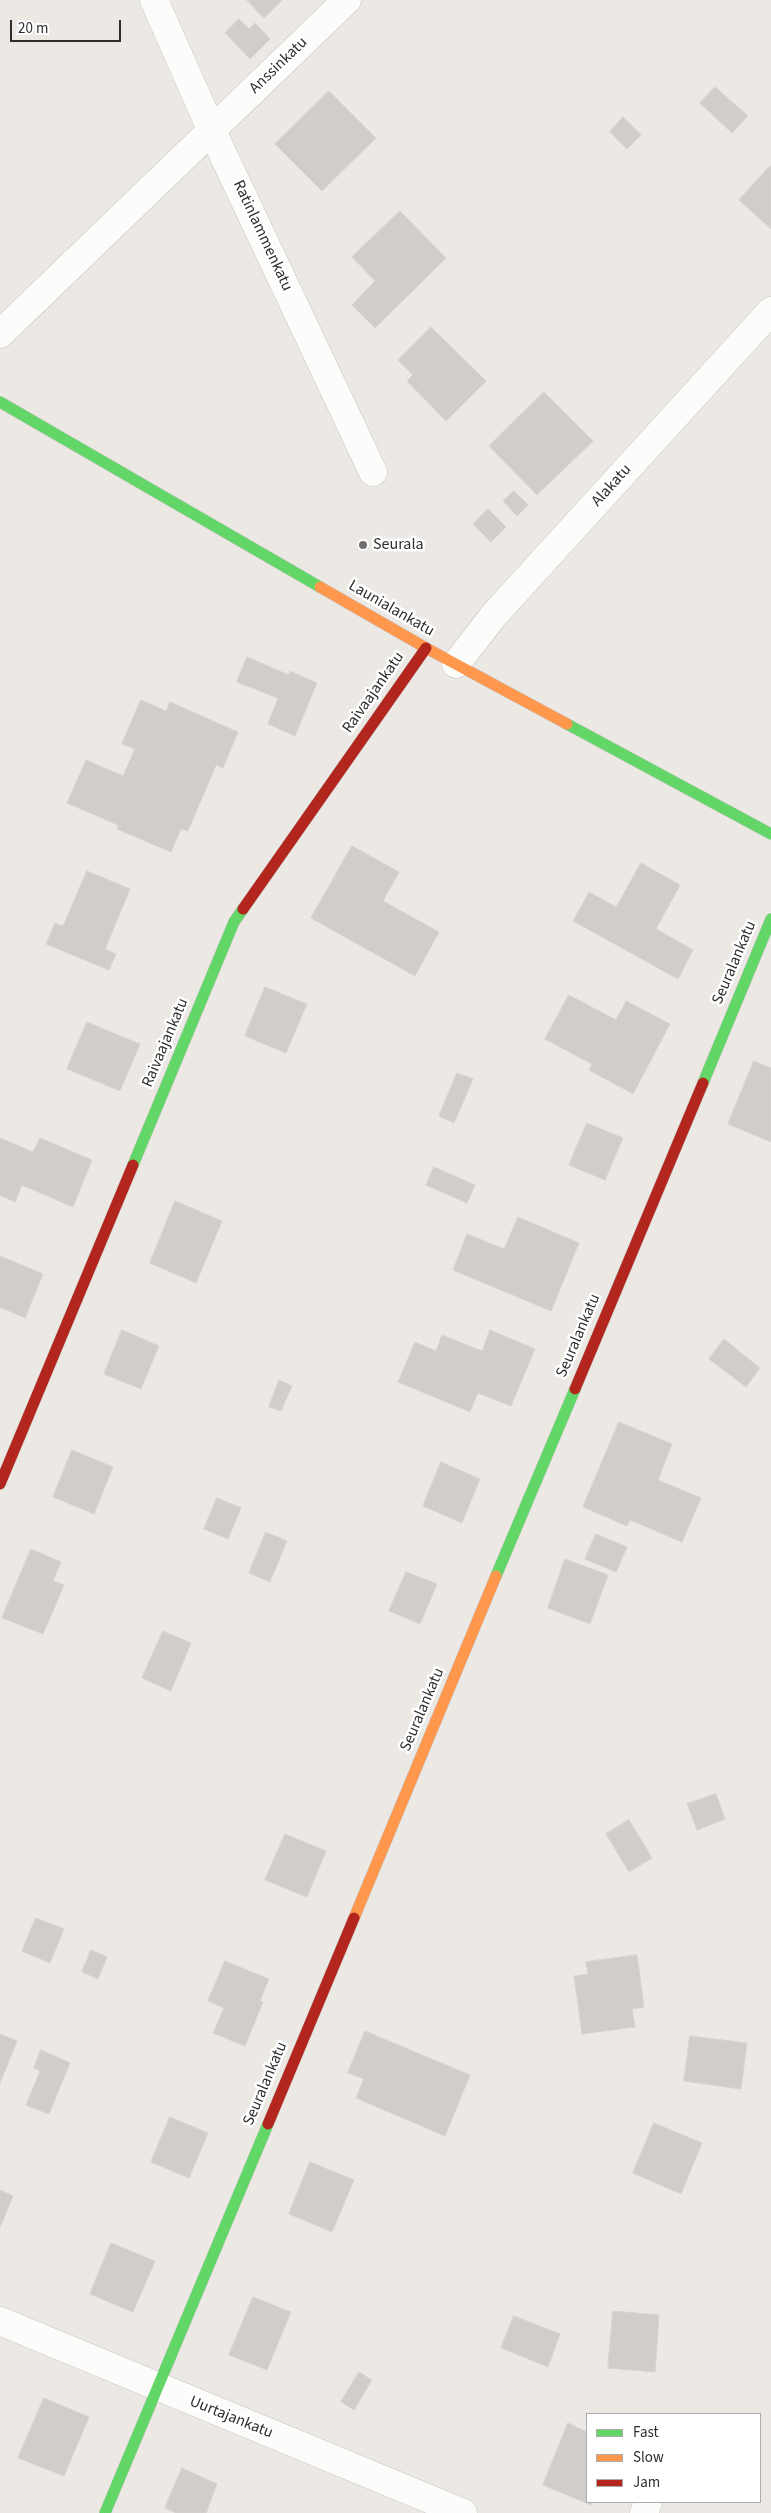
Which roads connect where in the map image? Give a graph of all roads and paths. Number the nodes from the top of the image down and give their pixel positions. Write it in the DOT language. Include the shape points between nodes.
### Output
graph roads {
  1 [pos="154,0"];
  2 [pos="347,0"];
  3 [pos="212,132"];
  4 [pos="771,311"];
  5 [pos="0,334"];
  6 [pos="0,402"];
  7 [pos="373,472"];
  8 [pos="426,648"];
  9 [pos="456,664"];
  10 [pos="771,834"];
  11 [pos="771,919"];
  12 [pos="0,1484"];
  13 [pos="0,2321"];
  14 [pos="157,2387"];
  15 [pos="104,2513"];
  16 [pos="463,2513"];
  1 -- 3 [label="street, Ratinlammenkatu"];
  2 -- 3 [label="street, Anssinkatu"];
  3 -- 5 [label="street, Anssinkatu"];
  3 -- 7 [label="street, Ratinlammenkatu"];
  4 -- 9 [label="street, Alakatu" via="494,615"];
  6 -- 8 [label="street, Launialankatu"];
  8 -- 9 [label="street, Launialankatu"];
  8 -- 12 [label="street, Raivaajankatu" via="234,922"];
  9 -- 10 [label="street, Launialankatu"];
  11 -- 14 [label="street, Seuralankatu"];
  13 -- 14 [label="street, Uurtajankatu"];
  14 -- 15 [label="street, Seuralankatu"];
  14 -- 16 [label="street, Uurtajankatu"];
}
